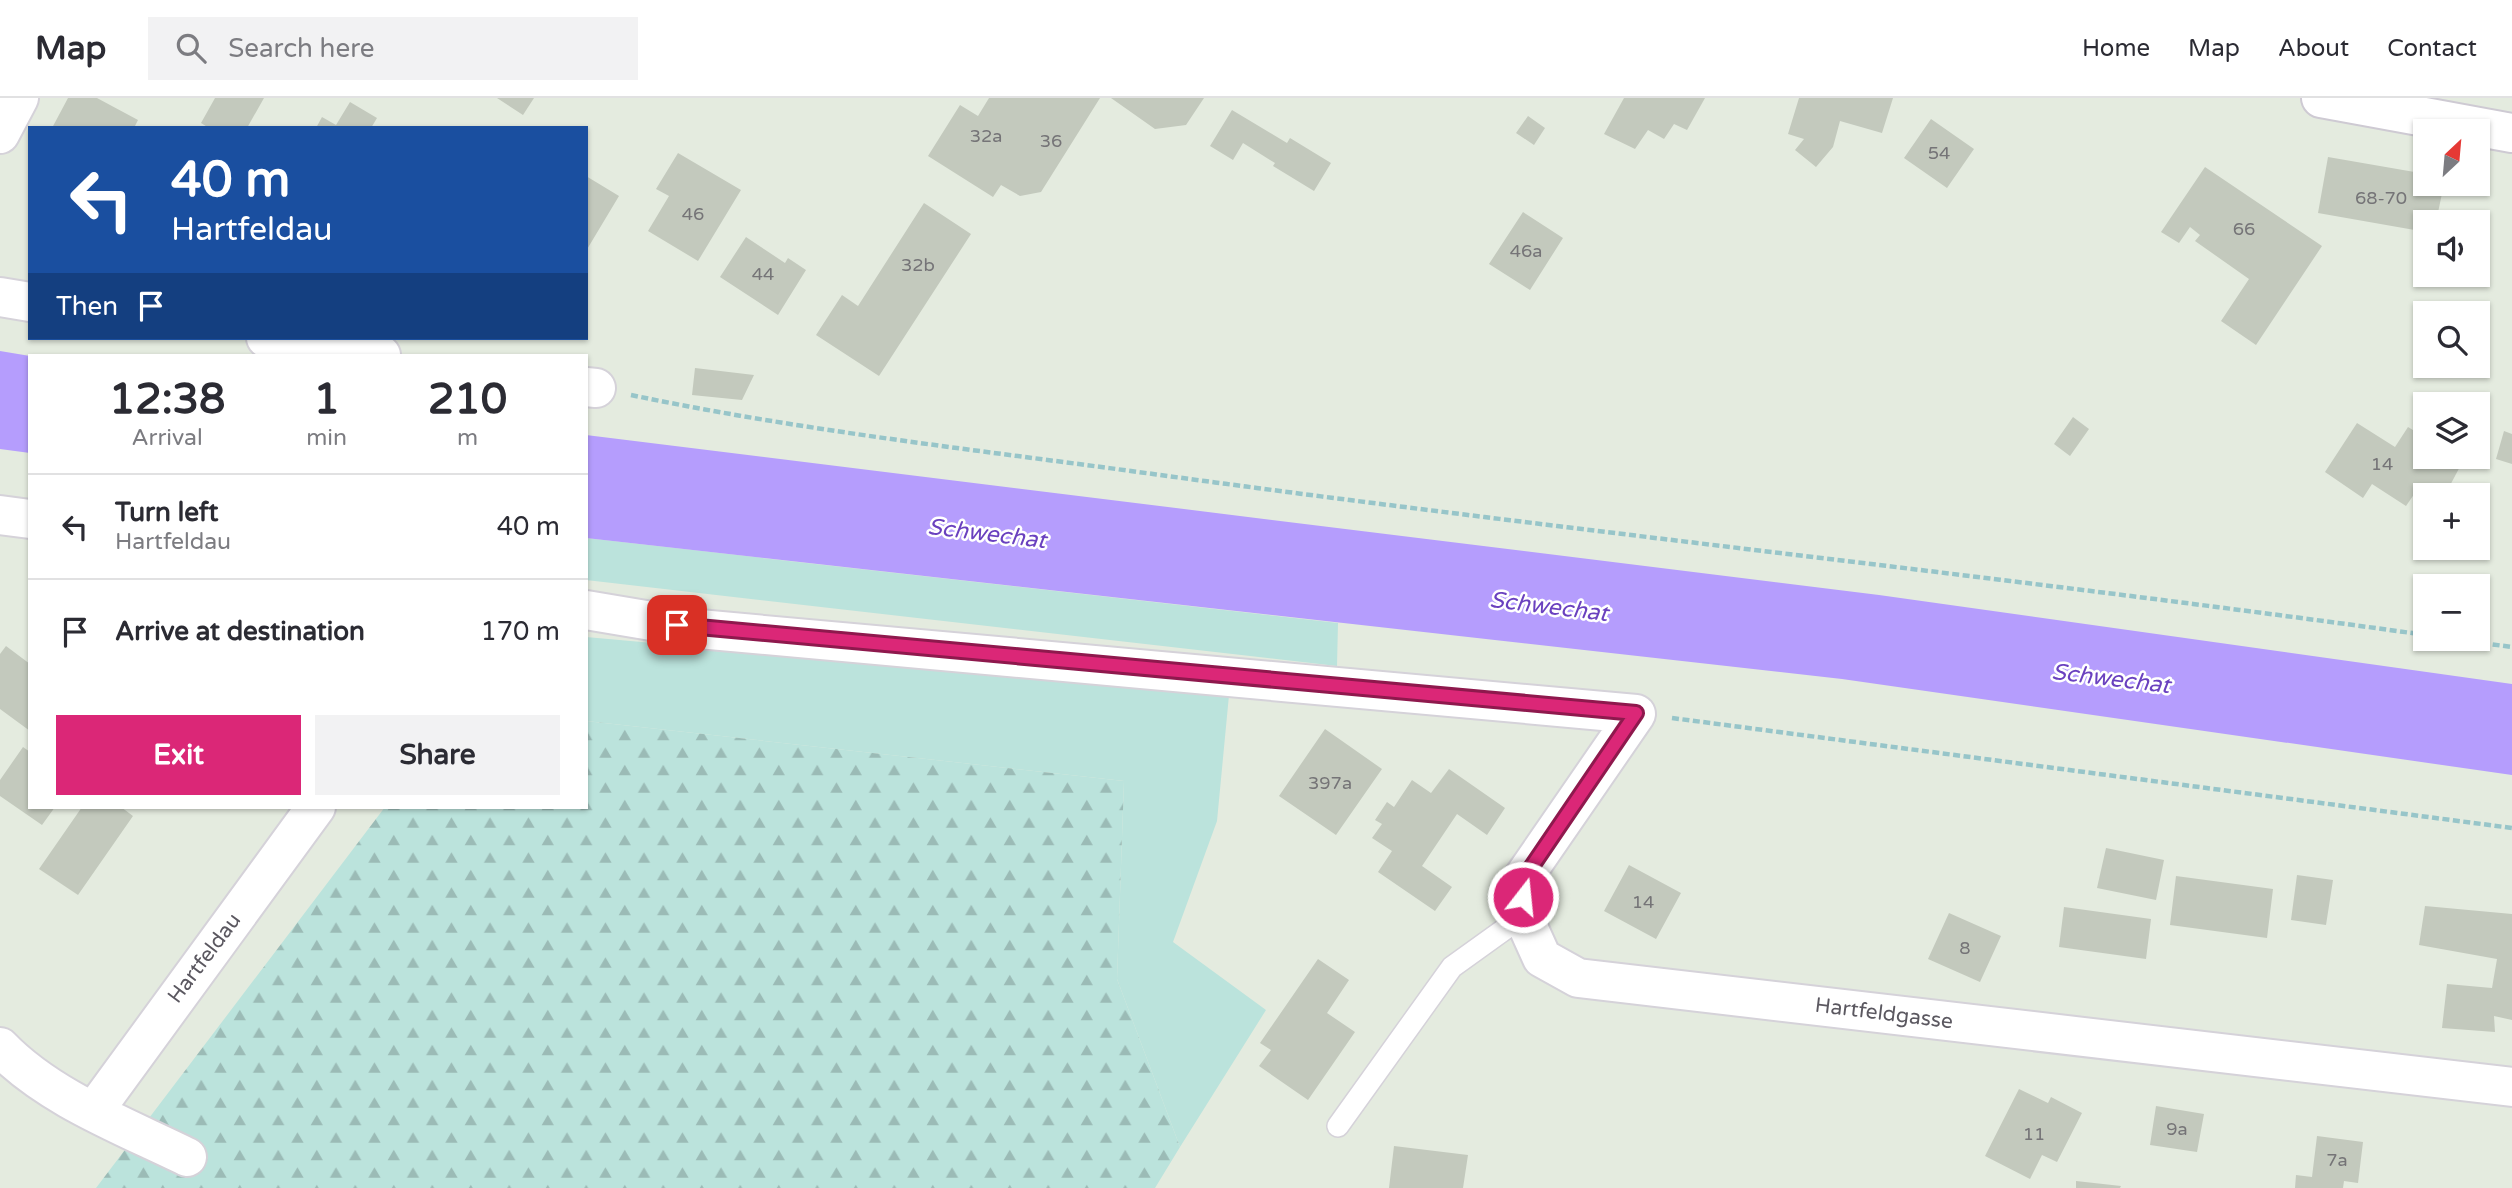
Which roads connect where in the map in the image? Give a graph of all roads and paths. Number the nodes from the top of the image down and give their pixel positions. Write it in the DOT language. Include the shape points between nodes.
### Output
graph roads {
  1 [pos="19,98"];
  2 [pos="2321,98"];
  3 [pos="2512,133"];
  4 [pos="0,134"];
  5 [pos="0,297"];
  6 [pos="28,302"];
  7 [pos="280,340"];
  8 [pos="374,354"];
  9 [pos="591,387"];
  10 [pos="0,515"];
  11 [pos="28,519"];
  12 [pos="588,610"];
  13 [pos="2413,633"];
  14 [pos="2490,644"];
  15 [pos="2512,647"];
  16 [pos="1636,713"];
  17 [pos="315,809"];
  18 [pos="2512,828"];
  19 [pos="1523,916"];
  20 [pos="0,1047"];
  21 [pos="2512,1087"];
  22 [pos="94,1111"];
  23 [pos="1338,1126"];
  24 [pos="187,1157"];
  1 -- 4 [label="street"];
  2 -- 3 [label="street"];
  5 -- 6 [label="street"];
  7 -- 8 [label="street"];
  9 -- 13 [label="path" via="735,417 1272,491"];
  10 -- 11 [label="street"];
  12 -- 16 [label="street" via="699,629"];
  14 -- 15 [label="path"];
  16 -- 18 [label="path"];
  16 -- 19 [label="street, Hartfeldgasse" via="1524,878"];
  17 -- 22 [label="street, Hartfeldau"];
  19 -- 21 [label="street, Hartfeldgasse" via="1542,958 1578,978"];
  19 -- 23 [label="lane" via="1452,967"];
  20 -- 22 [label="street" via="21,1069"];
  22 -- 24 [label="street"];
}
